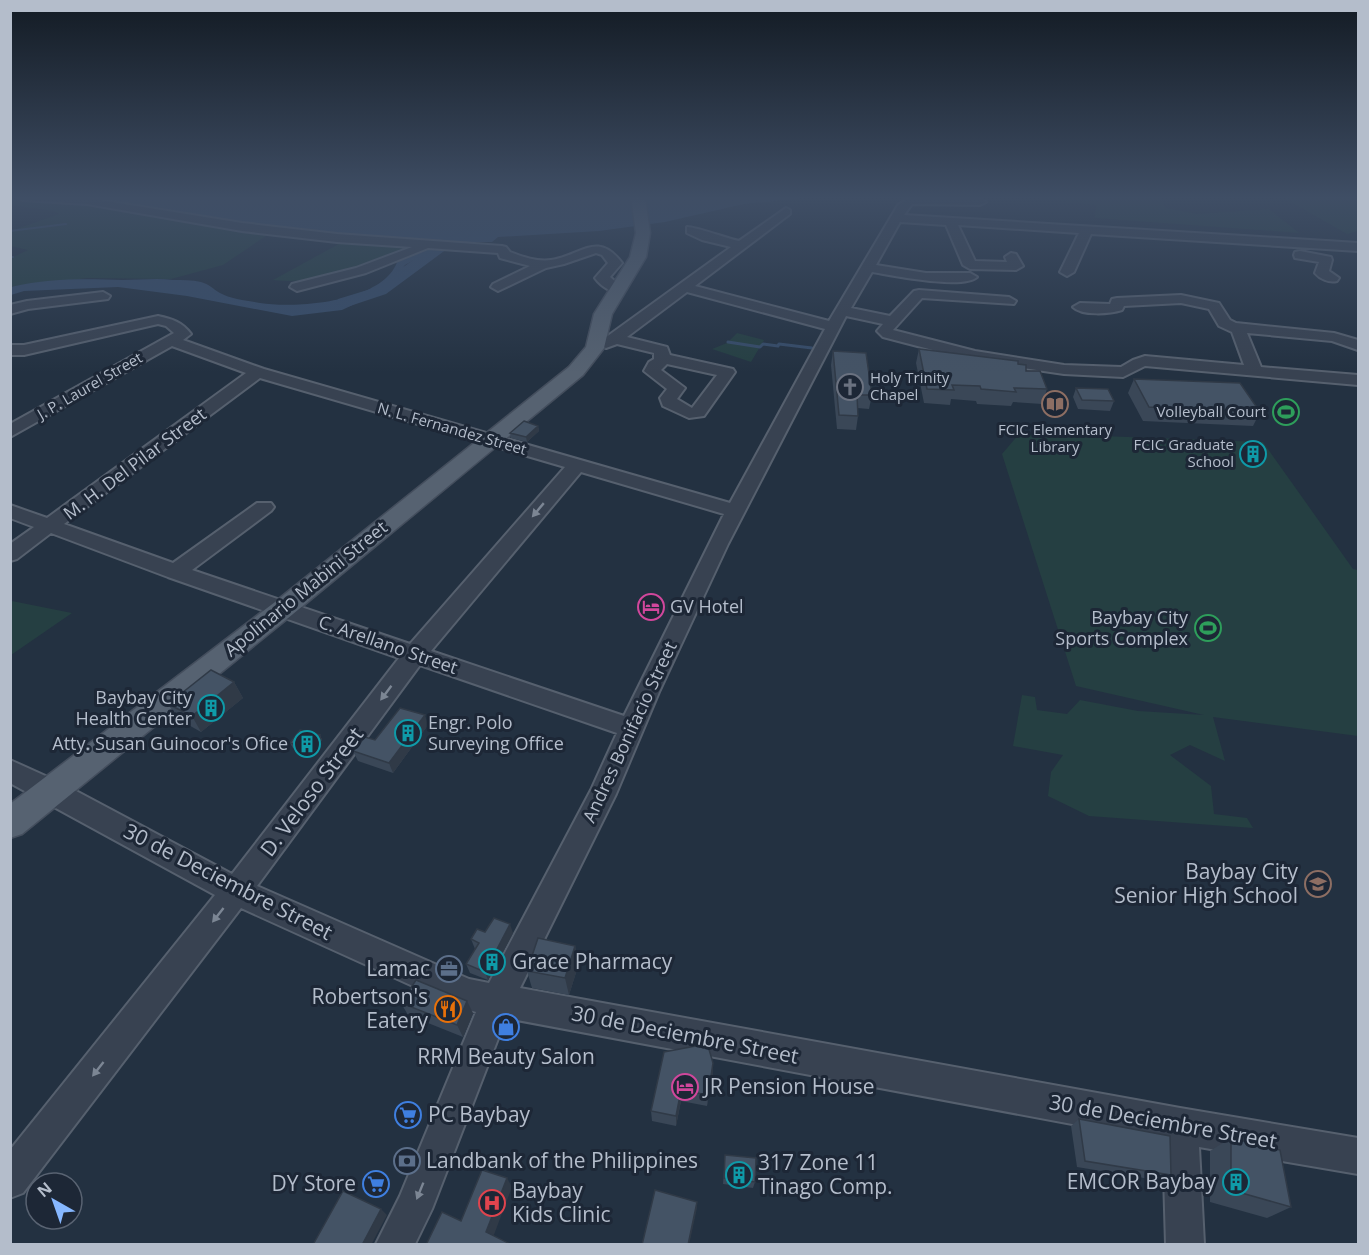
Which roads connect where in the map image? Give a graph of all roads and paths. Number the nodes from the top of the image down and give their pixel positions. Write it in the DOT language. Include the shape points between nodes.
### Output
graph roads {
  1 [pos="402,256"];
  2 [pos="507,256"];
  3 [pos="576,256"];
  4 [pos="609,256"];
  5 [pos="638,256"];
  6 [pos="727,256"];
  7 [pos="874,256"];
  8 [pos="966,256"];
  9 [pos="1075,256"];
  10 [pos="1305,256"];
  11 [pos="1011,257"];
  12 [pos="541,266"];
  13 [pos="867,267"];
  14 [pos="1067,272"];
  15 [pos="970,277"];
  16 [pos="948,278"];
  17 [pos="1332,278"];
  18 [pos="297,287"];
  19 [pos="498,287"];
  20 [pos="685,287"];
  21 [pos="617,289"];
  22 [pos="103,296"];
  23 [pos="955,297"];
  24 [pos="1009,301"];
  25 [pos="1080,307"];
  26 [pos="10,310"];
  27 [pos="838,319"];
  28 [pos="892,321"];
  29 [pos="1235,327"];
  30 [pos="171,341"];
  31 [pos="602,344"];
  32 [pos="1359,345"];
  33 [pos="10,350"];
  34 [pos="665,359"];
  35 [pos="1254,370"];
  36 [pos="258,372"];
  37 [pos="1359,380"];
  38 [pos="10,432"];
  39 [pos="490,441"];
  40 [pos="576,466"];
  41 [pos="264,507"];
  42 [pos="10,511"];
  43 [pos="735,511"];
  44 [pos="51,525"];
  45 [pos="10,554"];
  46 [pos="176,572"];
  47 [pos="284,608"];
  48 [pos="415,654"];
  49 [pos="631,728"];
  50 [pos="10,771"];
  51 [pos="52,790"];
  52 [pos="10,824"];
  53 [pos="236,891"];
  54 [pos="497,1000"];
  55 [pos="1180,1126"];
  56 [pos="1359,1156"];
  57 [pos="10,1180"];
  58 [pos="395,1245"];
  59 [pos="1185,1245"];
  1 -- 18 [label="street"];
  2 -- 12 [label="street"];
  3 -- 12 [label="street"];
  4 -- 21 [label="street" via="615,262 602,278"];
  5 -- 21 [label="main road"];
  6 -- 20 [label="street, Apolinario Mabini Street"];
  7 -- 13 [label="street, Andres Bonifacio Street"];
  8 -- 11 [label="street" via="970,265 1016,266"];
  9 -- 14 [label="street"];
  10 -- 17 [label="street" via="1326,260 1322,273"];
  12 -- 19 [label="street"];
  13 -- 16 [label="street"];
  13 -- 27 [label="street, Andres Bonifacio Street"];
  15 -- 16 [label="street"];
  16 -- 23 [label="street"];
  20 -- 27 [label="street"];
  20 -- 31 [label="street, Apolinario Mabini Street"];
  21 -- 31 [label="main road" via="603,314"];
  22 -- 26 [label="street"];
  23 -- 24 [label="street"];
  23 -- 28 [label="street" via="918,295"];
  25 -- 29 [label="street" via="1114,308 1117,302 1187,300 1216,307 1224,323"];
  27 -- 28 [label="street"];
  27 -- 43 [label="street, Andres Bonifacio Street"];
  28 -- 35 [label="street" via="884,329 888,334 1054,370 1123,372 1144,361"];
  29 -- 32 [label="street" via="1334,337"];
  29 -- 35 [label="street"];
  30 -- 33 [label="street" via="183,332 158,320"];
  30 -- 36 [label="street, N. L. Fernandez Street"];
  30 -- 38 [label="street, J. P. Laurel Street"];
  31 -- 34 [label="street" via="662,350 661,357"];
  31 -- 39 [label="main road, Apolinario Mabini Street"];
  34 -- 34 [label="street" via="652,371 676,388 669,402 692,413 707,402 727,372"];
  35 -- 37 [label="street"];
  36 -- 39 [label="street, N. L. Fernandez Street"];
  36 -- 44 [label="street, M. H. Del Pilar Street"];
  39 -- 40 [label="street, N. L. Fernandez Street"];
  39 -- 47 [label="main road, Apolinario Mabini Street"];
  40 -- 43 [label="street, N. L. Fernandez Street"];
  40 -- 48 [label="street, D. Veloso Street, one-way"];
  41 -- 46 [label="street"];
  42 -- 44 [label="street, C. Arellano Street"];
  43 -- 49 [label="street, Andres Bonifacio Street"];
  44 -- 45 [label="street, M. H. Del Pilar Street"];
  44 -- 46 [label="street, C. Arellano Street"];
  46 -- 47 [label="street, C. Arellano Street"];
  47 -- 48 [label="street, C. Arellano Street"];
  47 -- 51 [label="main road, Apolinario Mabini Street"];
  48 -- 49 [label="street, C. Arellano Street"];
  48 -- 53 [label="street, D. Veloso Street, one-way"];
  49 -- 54 [label="street, Andres Bonifacio Street" via="603,794"];
  50 -- 51 [label="street, 30 de Deciembre Street"];
  51 -- 52 [label="main road, Apolinario Mabini Street"];
  51 -- 53 [label="street, 30 de Deciembre Street"];
  53 -- 54 [label="street, 30 de Deciembre Street" via="468,995"];
  53 -- 57 [label="street, D. Veloso Street, one-way"];
  54 -- 55 [label="street, 30 de Deciembre Street"];
  54 -- 58 [label="street, Andres Bonifacio Street, one-way"];
  55 -- 56 [label="street, 30 de Deciembre Street"];
  55 -- 59 [label="street"];
}
